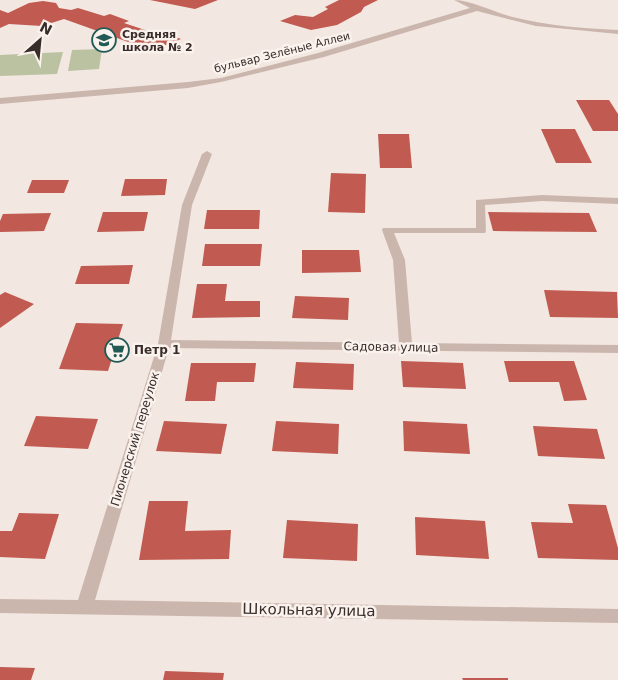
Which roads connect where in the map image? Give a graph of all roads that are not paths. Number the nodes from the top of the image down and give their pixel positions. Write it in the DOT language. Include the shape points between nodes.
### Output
graph roads {
  1 [pos="457,0"];
  2 [pos="476,10"];
  3 [pos="618,32"];
  4 [pos="0,101"];
  5 [pos="207,154"];
  6 [pos="618,201"];
  7 [pos="164,344"];
  8 [pos="406,347"];
  9 [pos="618,348"];
  10 [pos="0,606"];
  11 [pos="85,606"];
  12 [pos="618,616"];
  1 -- 2 [label="street"];
  2 -- 3 [label="street" via="550,26"];
  2 -- 4 [label="street, бульвар Зелёные Аллеи" via="221,80"];
  5 -- 7 [label="street, Пионерский переулок" via="187,205"];
  6 -- 8 [label="street" via="542,198 480,202 481,230 387,230 399,260"];
  7 -- 8 [label="street, Садовая улица"];
  7 -- 11 [label="street, Пионерский переулок"];
  8 -- 9 [label="street, Садовая улица"];
  10 -- 11 [label="street, Школьная улица"];
  11 -- 12 [label="street, Школьная улица"];
}
